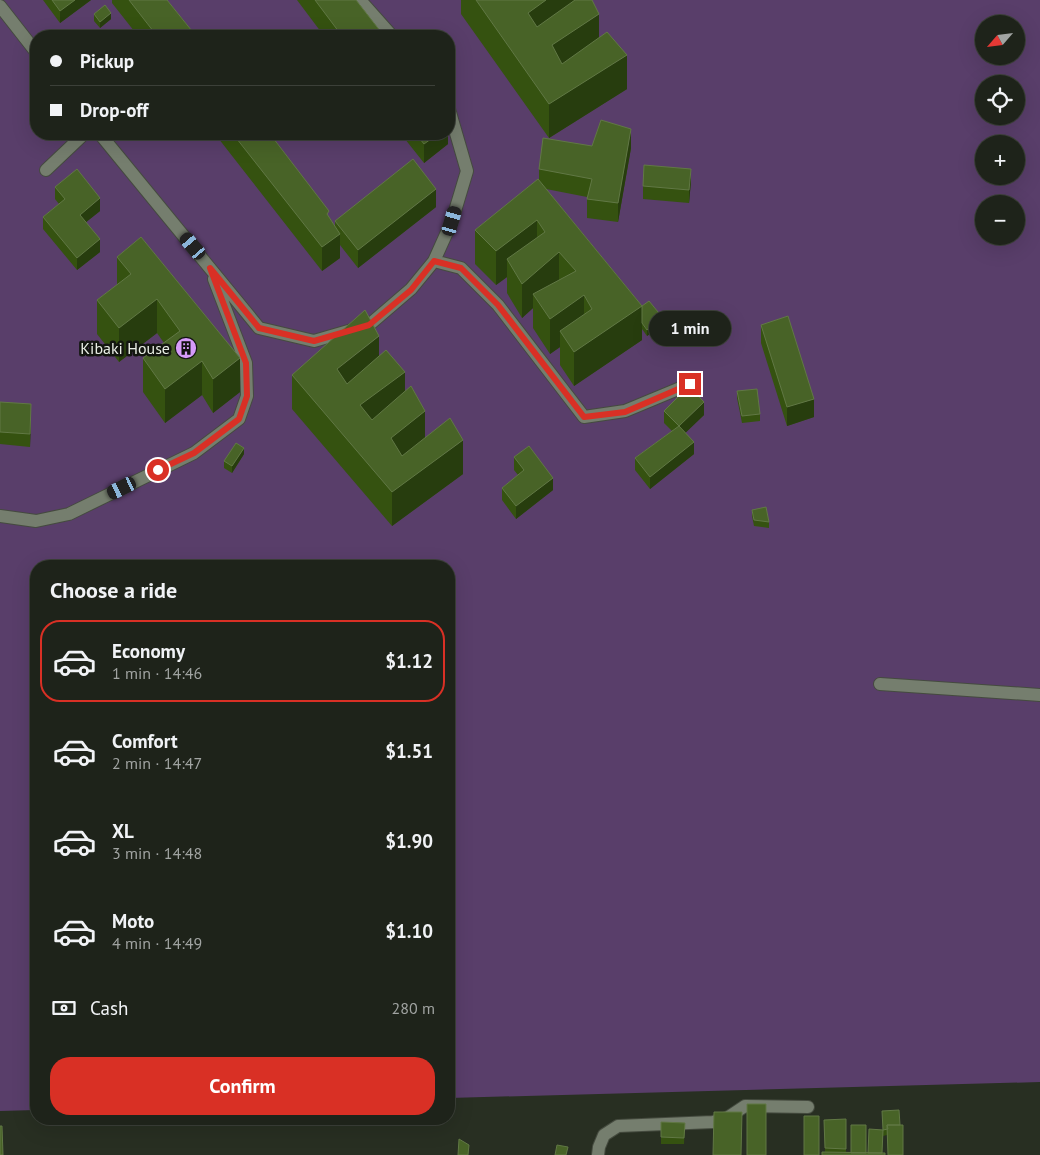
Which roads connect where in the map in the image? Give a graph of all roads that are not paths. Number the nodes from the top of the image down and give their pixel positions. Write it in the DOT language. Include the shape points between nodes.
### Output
graph roads {
  1 [pos="360,0"];
  2 [pos="0,6"];
  3 [pos="387,30"];
  4 [pos="30,44"];
  5 [pos="455,130"];
  6 [pos="78,140"];
  7 [pos="105,140"];
  8 [pos="46,170"];
  9 [pos="434,261"];
  10 [pos="210,268"];
  11 [pos="690,384"];
  12 [pos="0,516"];
  13 [pos="880,684"];
  14 [pos="1040,695"];
  15 [pos="808,1107"];
  16 [pos="598,1155"];
  1 -- 3 [label="street"];
  2 -- 4 [label="street"];
  5 -- 9 [label="street" via="467,171 452,221"];
  6 -- 8 [label="street"];
  7 -- 10 [label="street"];
  9 -- 10 [label="street" via="411,290 369,325 314,341 259,328"];
  9 -- 11 [label="street" via="461,268 498,305 584,417 625,412"];
  10 -- 12 [label="street" via="246,363 247,396 239,419 194,453 69,514 36,521"];
  13 -- 14 [label="street"];
  15 -- 16 [label="street" via="745,1106 727,1118 713,1122 618,1126 604,1135"];
}
